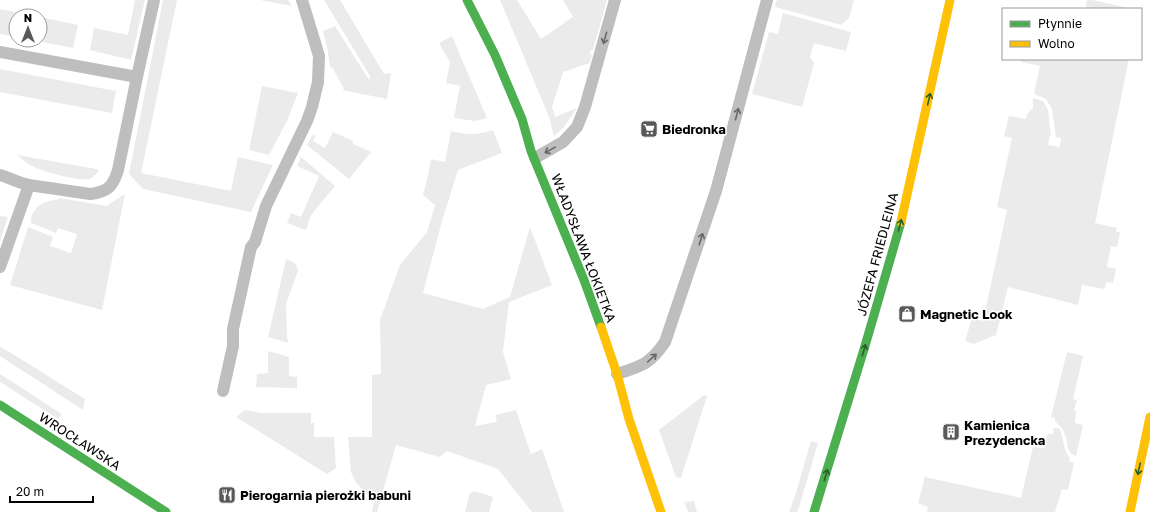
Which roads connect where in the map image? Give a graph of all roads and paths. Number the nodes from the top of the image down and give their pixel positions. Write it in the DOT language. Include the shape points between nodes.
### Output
graph roads {
  1 [pos="154,0"];
  2 [pos="302,0"];
  3 [pos="467,0"];
  4 [pos="615,0"];
  5 [pos="767,0"];
  6 [pos="950,0"];
  7 [pos="0,52"];
  8 [pos="137,77"];
  9 [pos="534,158"];
  10 [pos="0,176"];
  11 [pos="29,185"];
  12 [pos="0,266"];
  13 [pos="617,374"];
  14 [pos="223,391"];
  15 [pos="0,404"];
  16 [pos="1150,417"];
  17 [pos="166,512"];
  18 [pos="661,512"];
  19 [pos="814,512"];
  20 [pos="1130,512"];
  1 -- 8 [label="lane"];
  2 -- 14 [label="lane" via="319,56 316,90 307,121 266,206 255,242 251,247 233,329 233,346"];
  3 -- 9 [label="street, WŁADYSŁAWA ŁOKIETKA" via="495,55 522,119"];
  4 -- 9 [label="lane, one-way" via="577,127 563,142"];
  13 -- 5 [label="lane, one-way" via="650,361 665,342 716,191"];
  19 -- 6 [label="street, JÓZEFA FRIEDLEINA, one-way" via="900,225"];
  7 -- 8 [label="lane"];
  8 -- 11 [label="lane" via="116,174 109,188 90,194"];
  9 -- 13 [label="street, WŁADYSŁAWA ŁOKIETKA" via="584,280"];
  10 -- 11 [label="lane"];
  11 -- 12 [label="lane"];
  13 -- 18 [label="street, WŁADYSŁAWA ŁOKIETKA" via="629,419"];
  15 -- 17 [label="street, WROCŁAWSKA"];
  16 -- 20 [label="street, one-way"];
}
